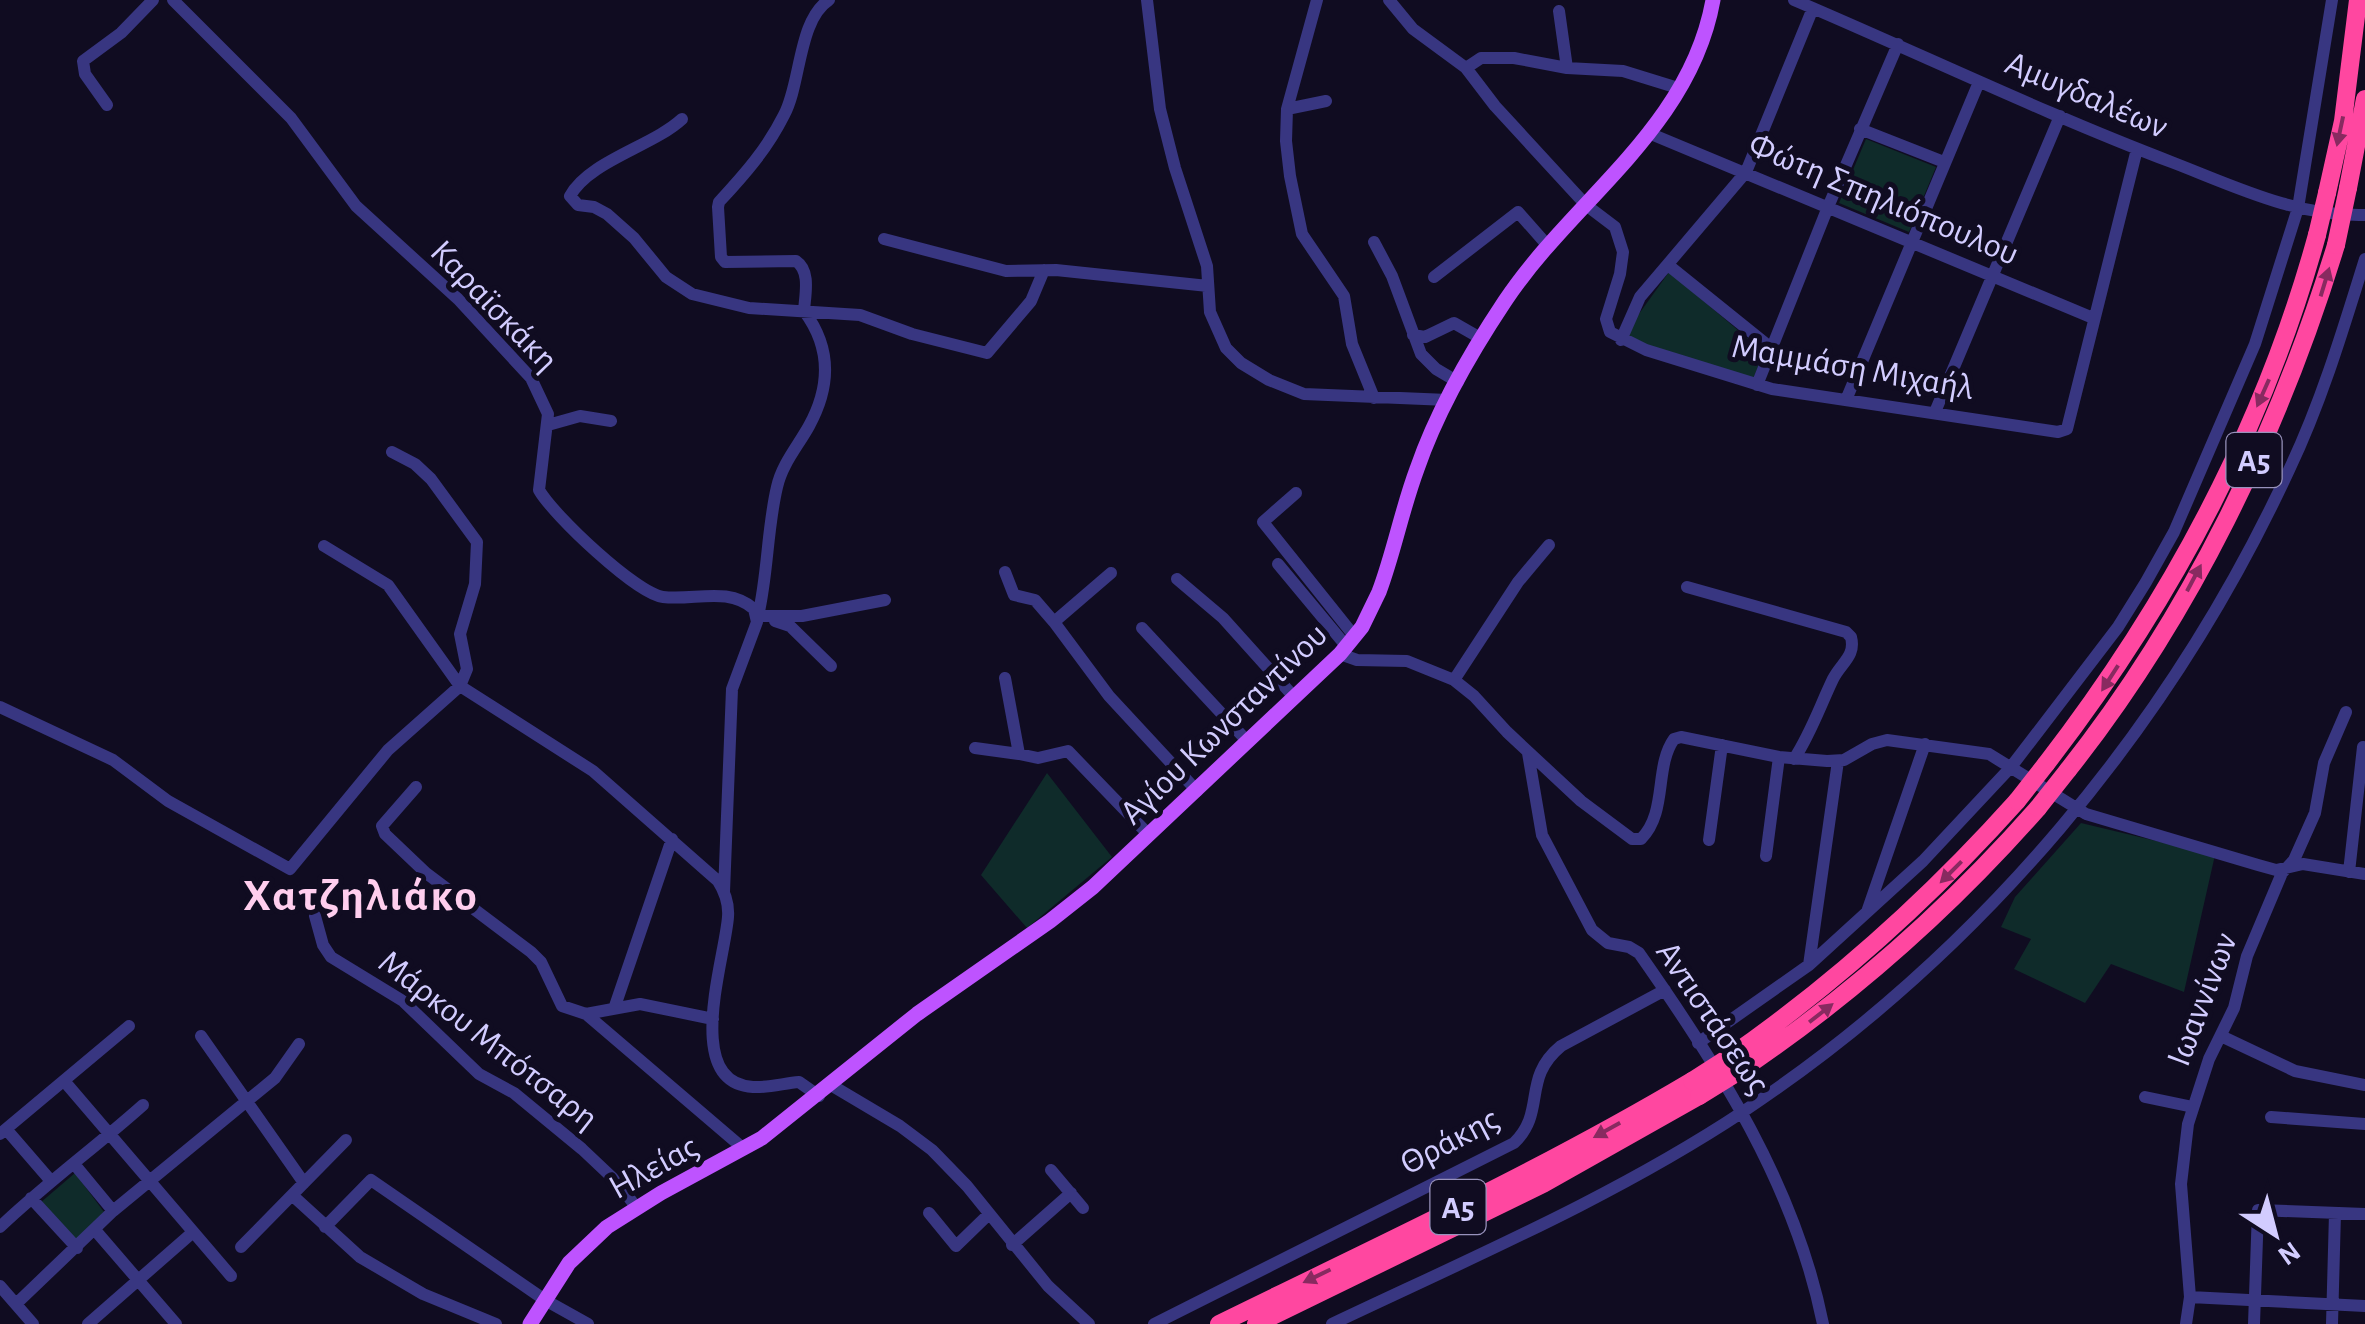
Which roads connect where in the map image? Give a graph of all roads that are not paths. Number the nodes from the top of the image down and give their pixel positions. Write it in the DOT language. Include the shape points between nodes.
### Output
graph roads {
  1 [pos="153,0"];
  2 [pos="173,0"];
  3 [pos="829,0"];
  4 [pos="1147,0"];
  5 [pos="1317,0"];
  6 [pos="1389,0"];
  7 [pos="1713,0"];
  8 [pos="1794,0"];
  9 [pos="2332,0"];
  10 [pos="2358,0"];
  11 [pos="1812,8"];
  12 [pos="1559,12"];
  13 [pos="1898,44"];
  14 [pos="1466,68"];
  15 [pos="1566,68"];
  16 [pos="1978,82"];
  17 [pos="1678,88"];
  18 [pos="2365,99"];
  19 [pos="1326,101"];
  20 [pos="108,105"];
  21 [pos="1287,108"];
  22 [pos="2060,116"];
  23 [pos="682,119"];
  24 [pos="1860,129"];
  25 [pos="1651,134"];
  26 [pos="2137,149"];
  27 [pos="1944,162"];
  28 [pos="1746,172"];
  29 [pos="1586,205"];
  30 [pos="1828,207"];
  31 [pos="2298,208"];
  32 [pos="2365,214"];
  33 [pos="884,239"];
  34 [pos="1374,242"];
  35 [pos="1911,243"];
  36 [pos="1548,246"];
  37 [pos="2365,259"];
  38 [pos="1668,265"];
  39 [pos="1044,270"];
  40 [pos="1434,277"];
  41 [pos="1992,278"];
  42 [pos="1208,286"];
  43 [pos="804,311"];
  44 [pos="2093,318"];
  45 [pos="1413,336"];
  46 [pos="1482,339"];
  47 [pos="1620,340"];
  48 [pos="1771,348"];
  49 [pos="1458,382"];
  50 [pos="1756,385"];
  51 [pos="1374,398"];
  52 [pos="1448,400"];
  53 [pos="1846,400"];
  54 [pos="1935,412"];
  55 [pos="611,422"];
  56 [pos="548,425"];
  57 [pos="392,452"];
  58 [pos="1296,494"];
  59 [pos="1550,545"];
  60 [pos="324,546"];
  61 [pos="1278,564"];
  62 [pos="1005,572"];
  63 [pos="1111,573"];
  64 [pos="1177,580"];
  65 [pos="1688,588"];
  66 [pos="885,600"];
  67 [pos="758,616"];
  68 [pos="1054,622"];
  69 [pos="1142,628"];
  70 [pos="1347,646"];
  71 [pos="831,666"];
  72 [pos="1005,678"];
  73 [pos="1454,680"];
  74 [pos="460,686"];
  75 [pos="1295,698"];
  76 [pos="0,707"];
  77 [pos="2346,712"];
  78 [pos="1248,742"];
  79 [pos="1926,744"];
  80 [pos="1722,746"];
  81 [pos="2363,747"];
  82 [pos="975,748"];
  83 [pos="1528,751"];
  84 [pos="1019,754"];
  85 [pos="1786,758"];
  86 [pos="1838,761"];
  87 [pos="2010,767"];
  88 [pos="416,787"];
  89 [pos="1197,791"];
  90 [pos="2076,809"];
  91 [pos="1149,835"];
  92 [pos="672,839"];
  93 [pos="1709,840"];
  94 [pos="1766,856"];
  95 [pos="2287,867"];
  96 [pos="2349,872"];
  97 [pos="2365,874"];
  98 [pos="724,892"];
  99 [pos="1866,914"];
  100 [pos="315,916"];
  101 [pos="1809,966"];
  102 [pos="1666,990"];
  103 [pos="614,1006"];
  104 [pos="586,1014"];
  105 [pos="713,1020"];
  106 [pos="129,1026"];
  107 [pos="201,1036"];
  108 [pos="2221,1036"];
  109 [pos="1698,1042"];
  110 [pos="299,1044"];
  111 [pos="1736,1063"];
  112 [pos="64,1082"];
  113 [pos="2365,1085"];
  114 [pos="1696,1089"];
  115 [pos="825,1091"];
  116 [pos="2145,1097"];
  117 [pos="246,1102"];
  118 [pos="143,1105"];
  119 [pos="2193,1108"];
  120 [pos="1743,1112"];
  121 [pos="2271,1117"];
  122 [pos="2365,1124"];
  123 [pos="3,1132"];
  124 [pos="110,1134"];
  125 [pos="346,1140"];
  126 [pos="744,1150"];
  127 [pos="75,1165"];
  128 [pos="1050,1170"];
  129 [pos="51,1181"];
  130 [pos="147,1181"];
  131 [pos="304,1183"];
  132 [pos="1071,1192"];
  133 [pos="292,1195"];
  134 [pos="31,1198"];
  135 [pos="636,1207"];
  136 [pos="1083,1208"];
  137 [pos="112,1211"];
  138 [pos="929,1213"];
  139 [pos="2335,1213"];
  140 [pos="989,1214"];
  141 [pos="2365,1214"];
  142 [pos="0,1227"];
  143 [pos="325,1227"];
  144 [pos="96,1230"];
  145 [pos="192,1233"];
  146 [pos="1012,1245"];
  147 [pos="241,1247"];
  148 [pos="77,1248"];
  149 [pos="231,1276"];
  150 [pos="138,1281"];
  151 [pos="0,1286"];
  152 [pos="2190,1298"];
  153 [pos="545,1300"];
  154 [pos="2255,1300"];
  155 [pos="16,1304"];
  156 [pos="2332,1304"];
  157 [pos="2365,1306"];
  158 [pos="33,1324"];
  159 [pos="88,1324"];
  160 [pos="176,1324"];
  161 [pos="496,1324"];
  162 [pos="530,1324"];
  163 [pos="588,1324"];
  164 [pos="1089,1324"];
  165 [pos="1154,1324"];
  166 [pos="1219,1324"];
  167 [pos="1256,1324"];
  168 [pos="1332,1324"];
  169 [pos="1823,1324"];
  170 [pos="2186,1324"];
  171 [pos="2254,1324"];
  172 [pos="2332,1324"];
  1 -- 20 [label="street" via="83,62 84,74"];
  2 -- 56 [label="street, Καραϊσκάκη" via="291,118 356,206 524,370 546,404"];
  3 -- 43 [label="street" via="816,13 784,116 718,207 725,262 803,266"];
  4 -- 42 [label="street" via="1160,109"];
  5 -- 21 [label="street"];
  6 -- 14 [label="street" via="1413,28"];
  7 -- 17 [label="main road, Αγίου Κωνσταντίνου" via="1705,36"];
  8 -- 11 [label="street, Αμυγδαλέων"];
  9 -- 31 [label="street"];
  10 -- 111 [label="highway, Α5, one-way, bridge" via="2343,121 2282,349 2153,612 2017,801 1906,916"];
  11 -- 13 [label="street, Αμυγδαλέων"];
  11 -- 28 [label="street"];
  12 -- 15 [label="street"];
  13 -- 16 [label="street, Αμυγδαλέων"];
  13 -- 24 [label="street"];
  14 -- 15 [label="street" via="1482,58 1514,58"];
  14 -- 29 [label="street"];
  15 -- 17 [label="street" via="1624,71"];
  16 -- 22 [label="street, Αμυγδαλέων"];
  16 -- 27 [label="street"];
  17 -- 25 [label="main road, Αγίου Κωνσταντίνου"];
  111 -- 18 [label="highway, Α5, one-way, bridge" via="1820,1014 1903,945 2038,808 2113,710 2171,621 2236,499 2300,357 2336,245"];
  19 -- 21 [label="street"];
  21 -- 51 [label="street" via="1300,228 1344,296 1356,355"];
  22 -- 26 [label="street, Αμυγδαλέων"];
  22 -- 41 [label="street"];
  23 -- 43 [label="street" via="577,186 572,202 607,214 666,277 692,294 749,308"];
  24 -- 27 [label="street"];
  24 -- 30 [label="street"];
  25 -- 28 [label="street, Φώτη Σπηλιόπουλου"];
  25 -- 29 [label="main road, Αγίου Κωνσταντίνου"];
  26 -- 31 [label="street, Αμυγδαλέων"];
  26 -- 44 [label="street"];
  27 -- 35 [label="street"];
  28 -- 30 [label="street, Φώτη Σπηλιόπουλου"];
  28 -- 38 [label="street"];
  29 -- 36 [label="main road, Αγίου Κωνσταντίνου"];
  29 -- 47 [label="street" via="1610,222 1622,243 1607,326"];
  30 -- 35 [label="street, Φώτη Σπηλιόπουλου"];
  30 -- 48 [label="street"];
  31 -- 32 [label="street, Αμυγδαλέων"];
  31 -- 87 [label="street" via="2255,344 2174,532 2118,627"];
  33 -- 39 [label="street" via="1006,271"];
  34 -- 45 [label="street"];
  35 -- 41 [label="street, Φώτη Σπηλιόπουλου"];
  35 -- 53 [label="street"];
  36 -- 40 [label="street" via="1518,212"];
  36 -- 46 [label="main road, Αγίου Κωνσταντίνου"];
  37 -- 90 [label="street" via="2290,468 2223,599"];
  38 -- 47 [label="street" via="1634,306"];
  38 -- 48 [label="street"];
  39 -- 42 [label="street"];
  39 -- 43 [label="street" via="1031,301 987,353 860,314"];
  41 -- 44 [label="street, Φώτη Σπηλιόπουλου"];
  41 -- 54 [label="street"];
  42 -- 51 [label="street" via="1216,331 1241,362 1304,394"];
  43 -- 67 [label="street" via="819,332 824,389 778,480"];
  44 -- 54 [label="street, Μαμμάση Μιχαήλ" via="2067,429"];
  45 -- 46 [label="street" via="1454,323"];
  45 -- 49 [label="street" via="1428,362"];
  46 -- 49 [label="main road, Αγίου Κωνσταντίνου"];
  47 -- 50 [label="street, Μαμμάση Μιχαήλ"];
  48 -- 50 [label="street"];
  49 -- 52 [label="main road, Αγίου Κωνσταντίνου"];
  50 -- 53 [label="street, Μαμμάση Μιχαήλ"];
  51 -- 52 [label="street"];
  52 -- 70 [label="main road, Αγίου Κωνσταντίνου" via="1416,470 1380,592"];
  53 -- 54 [label="street, Μαμμάση Μιχαήλ"];
  55 -- 56 [label="street" via="580,416"];
  56 -- 67 [label="street, Καραϊσκάκη" via="539,490 581,540 658,597 732,597"];
  57 -- 74 [label="street" via="431,479 477,542 476,584 460,634 466,669"];
  58 -- 70 [label="street" via="1263,522"];
  59 -- 73 [label="street"];
  60 -- 74 [label="street" via="388,585"];
  61 -- 70 [label="street"];
  62 -- 68 [label="street" via="1014,595 1035,600"];
  63 -- 68 [label="street"];
  64 -- 75 [label="street" via="1224,618"];
  65 -- 85 [label="street" via="1851,636 1852,651 1819,716"];
  66 -- 67 [label="street" via="802,616"];
  67 -- 71 [label="street, Καραϊσκάκη" via="790,626"];
  67 -- 98 [label="street" via="732,689"];
  68 -- 89 [label="street" via="1109,696"];
  69 -- 78 [label="street"];
  70 -- 73 [label="street" via="1357,660 1407,660"];
  70 -- 75 [label="main road, Αγίου Κωνσταντίνου"];
  72 -- 84 [label="street"];
  73 -- 83 [label="street"];
  74 -- 76 [label="street" via="388,750 290,870 168,801 113,760"];
  74 -- 92 [label="street" via="593,771"];
  75 -- 78 [label="main road, Αγίου Κωνσταντίνου"];
  77 -- 95 [label="street, Ιωαννίνων" via="2324,763 2315,814"];
  78 -- 89 [label="main road, Αγίου Κωνσταντίνου"];
  79 -- 86 [label="street" via="1879,741"];
  79 -- 87 [label="street" via="1989,754"];
  79 -- 99 [label="street"];
  80 -- 83 [label="street" via="1672,741 1651,826 1636,840"];
  80 -- 85 [label="street"];
  80 -- 93 [label="street"];
  81 -- 96 [label="street"];
  82 -- 84 [label="street"];
  83 -- 102 [label="street, Αντιστάσεως" via="1542,835 1592,930 1639,952"];
  84 -- 91 [label="street" via="1070,752"];
  85 -- 86 [label="street"];
  85 -- 94 [label="street"];
  86 -- 101 [label="street"];
  87 -- 90 [label="street"];
  87 -- 99 [label="street"];
  88 -- 104 [label="street" via="382,826 385,834 531,952 562,1006"];
  89 -- 91 [label="main road, Αγίου Κωνσταντίνου"];
  90 -- 95 [label="street" via="2276,870"];
  90 -- 120 [label="street" via="1946,952 1837,1045"];
  91 -- 115 [label="main road, Αγίου Κωνσταντίνου" via="1066,909 917,1014"];
  92 -- 98 [label="street"];
  92 -- 103 [label="street"];
  95 -- 96 [label="street"];
  95 -- 108 [label="street, Ιωαννίνων"];
  96 -- 97 [label="street"];
  98 -- 105 [label="street" via="729,914"];
  99 -- 101 [label="street"];
  100 -- 135 [label="street, Μάρκου Μπότσαρη" via="326,953 404,1001 475,1070 582,1149"];
  101 -- 109 [label="street"];
  102 -- 109 [label="street, Αντιστάσεως"];
  102 -- 165 [label="street, Θράκης" via="1546,1058 1536,1075 1532,1119 1514,1144"];
  103 -- 104 [label="street"];
  103 -- 105 [label="street" via="640,1004"];
  104 -- 126 [label="street"];
  105 -- 115 [label="street" via="711,1046 734,1082 799,1082"];
  106 -- 112 [label="street"];
  107 -- 117 [label="street"];
  108 -- 113 [label="street" via="2295,1070"];
  108 -- 119 [label="street, Ιωαννίνων"];
  109 -- 120 [label="street, Αντιστάσεως"];
  110 -- 117 [label="street" via="283,1070"];
  111 -- 114 [label="highway, Α5, bridge"];
  112 -- 123 [label="street"];
  112 -- 124 [label="street"];
  114 -- 166 [label="highway, Α5, one-way"];
  114 -- 167 [label="highway, Α5" via="1543,1184"];
  115 -- 126 [label="main road, Ηλείας"];
  115 -- 140 [label="street" via="920,1140"];
  116 -- 119 [label="street"];
  117 -- 130 [label="street"];
  117 -- 131 [label="street"];
  118 -- 124 [label="street"];
  119 -- 152 [label="street, Ιωαννίνων" via="2181,1184"];
  120 -- 168 [label="street" via="1552,1219"];
  120 -- 169 [label="street, Αντιστάσεως" via="1784,1192"];
  121 -- 122 [label="street"];
  123 -- 129 [label="street"];
  124 -- 127 [label="street"];
  124 -- 130 [label="street"];
  125 -- 131 [label="street"];
  126 -- 135 [label="main road, Ηλείας"];
  127 -- 129 [label="street"];
  127 -- 137 [label="street"];
  128 -- 132 [label="street"];
  129 -- 134 [label="street"];
  130 -- 137 [label="street"];
  130 -- 145 [label="street"];
  131 -- 133 [label="street"];
  132 -- 136 [label="street"];
  132 -- 146 [label="street"];
  133 -- 143 [label="street"];
  133 -- 147 [label="street"];
  134 -- 142 [label="street"];
  134 -- 148 [label="street"];
  135 -- 153 [label="main road, Ηλείας" via="585,1245"];
  137 -- 144 [label="street"];
  138 -- 140 [label="street" via="956,1246"];
  139 -- 141 [label="street"];
  139 -- 154 [label="street" via="2258,1210"];
  139 -- 156 [label="street"];
  140 -- 146 [label="street"];
  143 -- 153 [label="street" via="371,1180"];
  143 -- 161 [label="street" via="360,1257 424,1294"];
  144 -- 148 [label="street"];
  144 -- 150 [label="street"];
  145 -- 149 [label="street"];
  145 -- 150 [label="street"];
  146 -- 164 [label="street"];
  148 -- 155 [label="street"];
  150 -- 159 [label="street"];
  150 -- 160 [label="street"];
  151 -- 155 [label="street"];
  152 -- 154 [label="street"];
  152 -- 170 [label="street, Ιωαννίνων"];
  153 -- 162 [label="main road, Ηλείας"];
  153 -- 163 [label="street"];
  154 -- 156 [label="street"];
  154 -- 171 [label="street"];
  155 -- 158 [label="street"];
  156 -- 157 [label="street"];
  156 -- 172 [label="street"];
}
